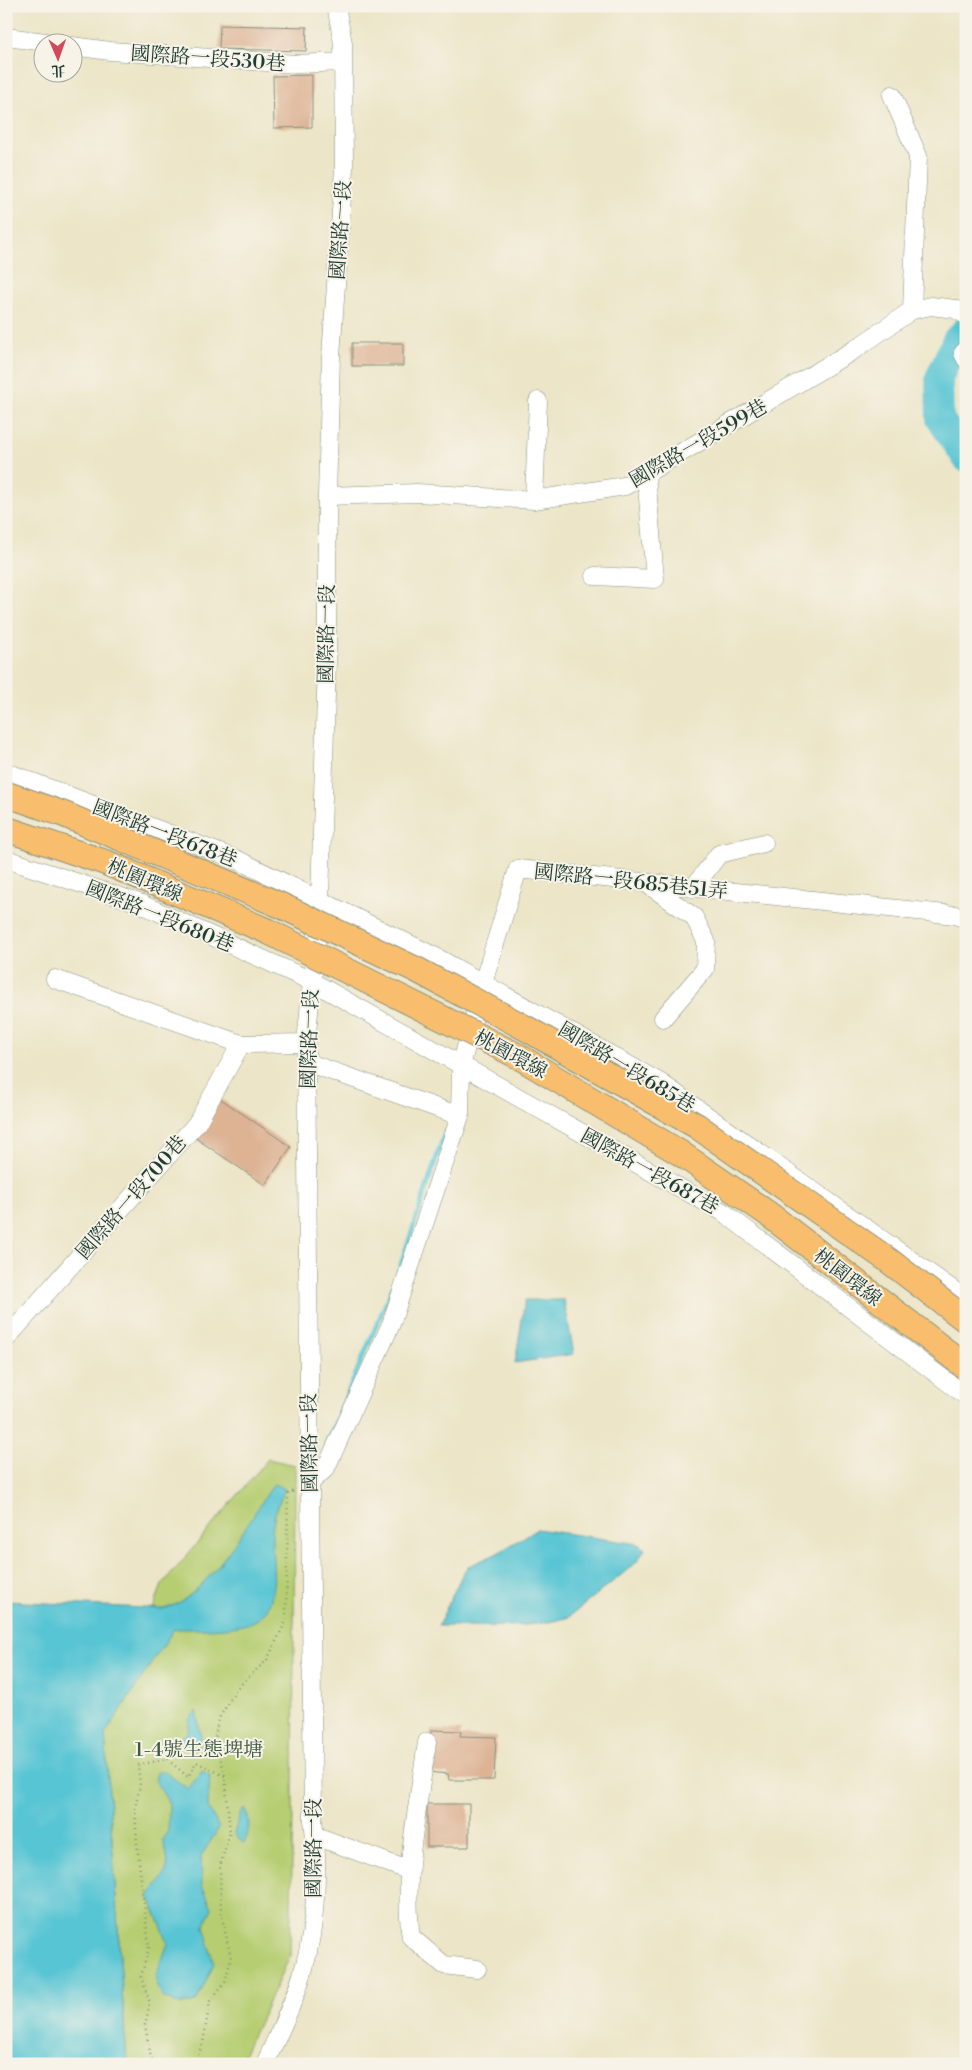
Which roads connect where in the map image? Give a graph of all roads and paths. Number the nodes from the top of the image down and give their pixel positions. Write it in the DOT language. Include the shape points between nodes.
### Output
graph roads {
  1 [pos="336,6"];
  2 [pos="6,37"];
  3 [pos="32,40"];
  4 [pos="82,47"];
  5 [pos="343,62"];
  6 [pos="892,95"];
  7 [pos="912,310"];
  8 [pos="960,312"];
  9 [pos="966,350"];
  10 [pos="966,359"];
  11 [pos="538,401"];
  12 [pos="646,475"];
  13 [pos="327,496"];
  14 [pos="534,500"];
  15 [pos="595,576"];
  16 [pos="6,772"];
  17 [pos="6,794"];
  18 [pos="6,829"];
  19 [pos="764,843"];
  20 [pos="6,859"];
  21 [pos="646,882"];
  22 [pos="693,888"];
  23 [pos="320,900"];
  24 [pos="966,919"];
  25 [pos="55,979"];
  26 [pos="311,981"];
  27 [pos="483,983"];
  28 [pos="664,1018"];
  29 [pos="306,1043"];
  30 [pos="241,1044"];
  31 [pos="306,1062"];
  32 [pos="461,1066"];
  33 [pos="460,1116"];
  34 [pos="966,1298"];
  35 [pos="966,1320"];
  36 [pos="6,1339"];
  37 [pos="966,1366"];
  38 [pos="966,1396"];
  39 [pos="309,1484"];
  40 [pos="288,1494"];
  41 [pos="427,1742"];
  42 [pos="226,1776"];
  43 [pos="316,1836"];
  44 [pos="410,1871"];
  45 [pos="477,1970"];
  46 [pos="154,2064"];
  47 [pos="194,2064"];
  48 [pos="265,2064"];
  1 -- 5 [label="street, 國際路一段"];
  2 -- 3 [label="street"];
  4 -- 5 [label="street, 國際路一段530巷" via="296,64"];
  5 -- 13 [label="street, 國際路一段" via="344,168 331,357"];
  6 -- 7 [label="street" via="918,156"];
  7 -- 8 [label="street, 國際路一段599巷" via="931,306"];
  7 -- 12 [label="street, 國際路一段599巷" via="854,350"];
  9 -- 10 [label="street" via="963,352"];
  11 -- 14 [label="street"];
  12 -- 14 [label="street, 國際路一段599巷" via="625,486"];
  12 -- 15 [label="street" via="654,579"];
  13 -- 14 [label="street, 國際路一段599巷" via="417,493"];
  13 -- 23 [label="street, 國際路一段"];
  16 -- 23 [label="street, 國際路一段678巷" via="238,860"];
  17 -- 35 [label="highway, 桃園環線, bridge" via="63,814 280,905 417,970 529,1030 697,1126 888,1260"];
  18 -- 37 [label="highway, 桃園環線, bridge" via="107,863 267,931 518,1056 696,1164 767,1213"];
  19 -- 22 [label="street" via="718,854"];
  20 -- 26 [label="street, 國際路一段680巷" via="139,903"];
  21 -- 22 [label="street, 國際路一段685巷51弄"];
  21 -- 27 [label="street, 國際路一段685巷51弄" via="518,869"];
  21 -- 28 [label="street" via="694,917 706,941 705,969"];
  22 -- 24 [label="street, 國際路一段685巷51弄" via="955,915"];
  23 -- 26 [label="street, 國際路一段"];
  23 -- 27 [label="street, 國際路一段685巷"];
  25 -- 30 [label="street"];
  26 -- 29 [label="street, 國際路一段"];
  26 -- 32 [label="street, 國際路一段687巷"];
  27 -- 32 [label="street, 國際路一段685巷51弄"];
  27 -- 34 [label="street, 國際路一段685巷" via="661,1083"];
  29 -- 30 [label="street"];
  29 -- 31 [label="street, 國際路一段"];
  30 -- 36 [label="street, 國際路一段700巷" via="197,1123"];
  31 -- 33 [label="street"];
  31 -- 39 [label="street, 國際路一段"];
  32 -- 33 [label="street, 國際路一段685巷51弄"];
  32 -- 38 [label="street, 國際路一段687巷" via="723,1212"];
  33 -- 39 [label="street, 國際路一段685巷51弄" via="391,1324 326,1468"];
  39 -- 43 [label="street, 國際路一段" via="313,1820"];
  40 -- 42 [label="path" via="286,1621 267,1660 237,1688 218,1720 215,1738"];
  41 -- 44 [label="street"];
  42 -- 46 [label="path" via="196,1762 188,1777 167,1759 138,1765 137,1844 149,1947 142,1976 150,2003 145,2025"];
  42 -- 47 [label="path" via="230,1832 220,1866 221,1914 231,1958 225,1982 210,2001 202,2044"];
  43 -- 44 [label="street"];
  43 -- 48 [label="street, 國際路一段" via="314,1902 304,1969 294,2000"];
  44 -- 45 [label="street" via="408,1914 412,1937 444,1965"];
}
